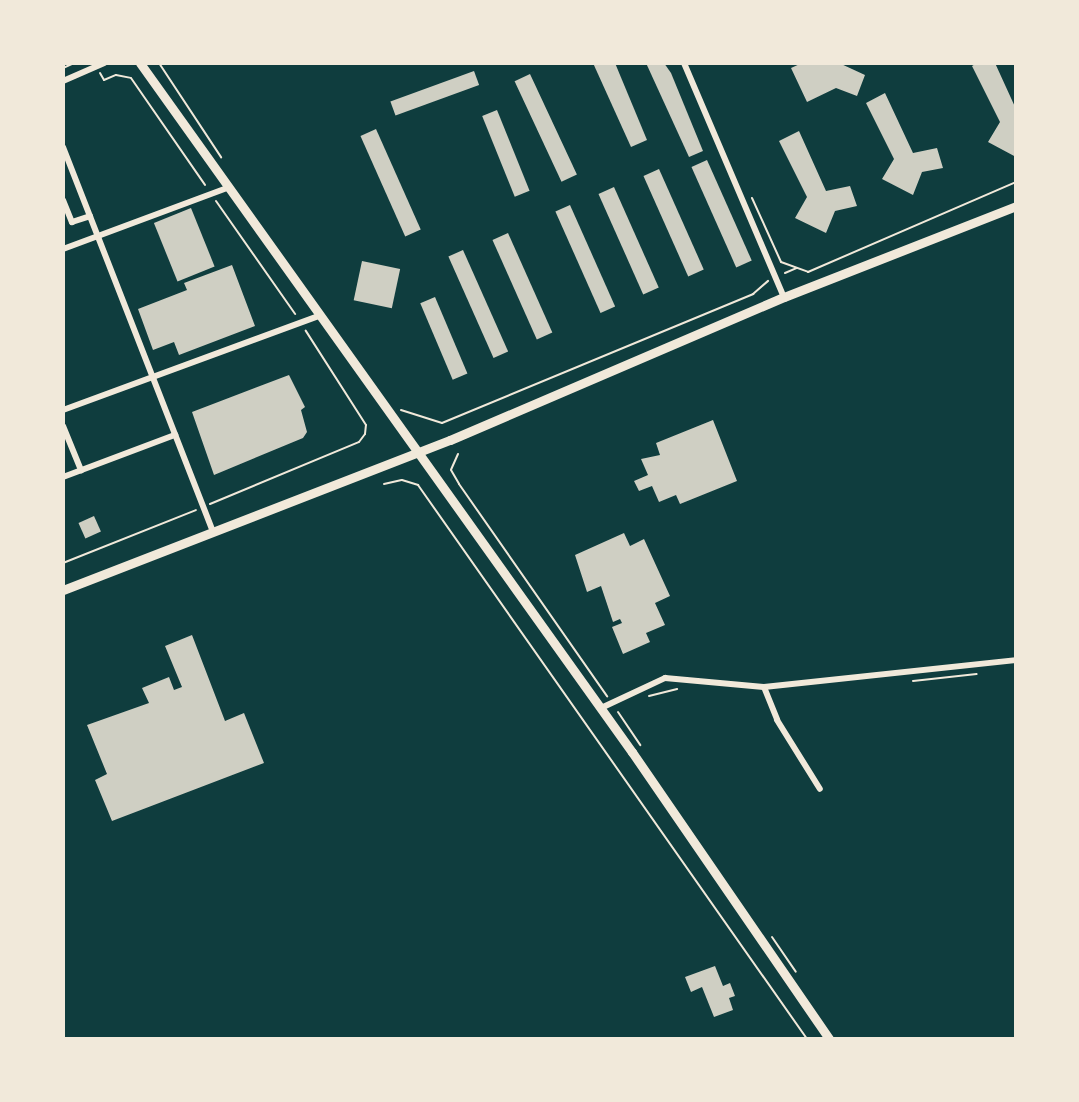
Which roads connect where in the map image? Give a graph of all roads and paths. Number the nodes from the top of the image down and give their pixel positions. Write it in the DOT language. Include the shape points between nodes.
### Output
graph roads {
  1 [pos="74,63"];
  2 [pos="104,63"];
  3 [pos="140,63"];
  4 [pos="684,63"];
  5 [pos="63,68"];
  6 [pos="104,80"];
  7 [pos="63,81"];
  8 [pos="63,147"];
  9 [pos="1016,182"];
  10 [pos="227,188"];
  11 [pos="212,194"];
  12 [pos="63,200"];
  13 [pos="1016,206"];
  14 [pos="90,216"];
  15 [pos="72,222"];
  16 [pos="63,226"];
  17 [pos="98,236"];
  18 [pos="63,248"];
  19 [pos="797,268"];
  20 [pos="758,286"];
  21 [pos="783,297"];
  22 [pos="318,316"];
  23 [pos="300,322"];
  24 [pos="153,377"];
  25 [pos="63,410"];
  26 [pos="401,410"];
  27 [pos="63,426"];
  28 [pos="176,435"];
  29 [pos="416,453"];
  30 [pos="458,454"];
  31 [pos="81,470"];
  32 [pos="63,477"];
  33 [pos="384,484"];
  34 [pos="204,507"];
  35 [pos="213,532"];
  36 [pos="63,563"];
  37 [pos="63,590"];
  38 [pos="1016,660"];
  39 [pos="764,687"];
  40 [pos="604,691"];
  41 [pos="601,708"];
  42 [pos="617,710"];
  43 [pos="647,755"];
  44 [pos="820,789"];
  45 [pos="766,928"];
  46 [pos="803,982"];
  47 [pos="807,1039"];
  48 [pos="828,1039"];
  1 -- 5 [label="path"];
  2 -- 7 [label="street"];
  3 -- 10 [label="main road"];
  4 -- 21 [label="street"];
  6 -- 11 [label="path" via="117,75 131,78"];
  8 -- 14 [label="street"];
  9 -- 19 [label="path" via="808,272"];
  10 -- 11 [label="street"];
  10 -- 22 [label="main road"];
  11 -- 17 [label="street"];
  11 -- 23 [label="path"];
  12 -- 15 [label="street"];
  13 -- 21 [label="main road"];
  14 -- 15 [label="street"];
  14 -- 17 [label="street"];
  15 -- 16 [label="street"];
  17 -- 18 [label="street"];
  17 -- 24 [label="street"];
  20 -- 26 [label="path" via="753,295 442,423"];
  21 -- 29 [label="main road"];
  22 -- 23 [label="street"];
  22 -- 29 [label="main road"];
  23 -- 24 [label="street"];
  23 -- 34 [label="path" via="366,425 365,434 359,442"];
  24 -- 25 [label="street"];
  24 -- 28 [label="street"];
  27 -- 31 [label="street"];
  28 -- 31 [label="street"];
  28 -- 34 [label="street"];
  29 -- 35 [label="main road"];
  29 -- 41 [label="main road"];
  30 -- 40 [label="path" via="451,470"];
  31 -- 32 [label="street"];
  33 -- 47 [label="path" via="402,480 418,485"];
  34 -- 35 [label="street"];
  34 -- 36 [label="path"];
  35 -- 37 [label="main road"];
  38 -- 39 [label="street"];
  39 -- 41 [label="street" via="665,678"];
  39 -- 44 [label="street" via="777,720"];
  41 -- 48 [label="main road"];
  42 -- 43 [label="path"];
  45 -- 46 [label="path"];
}
